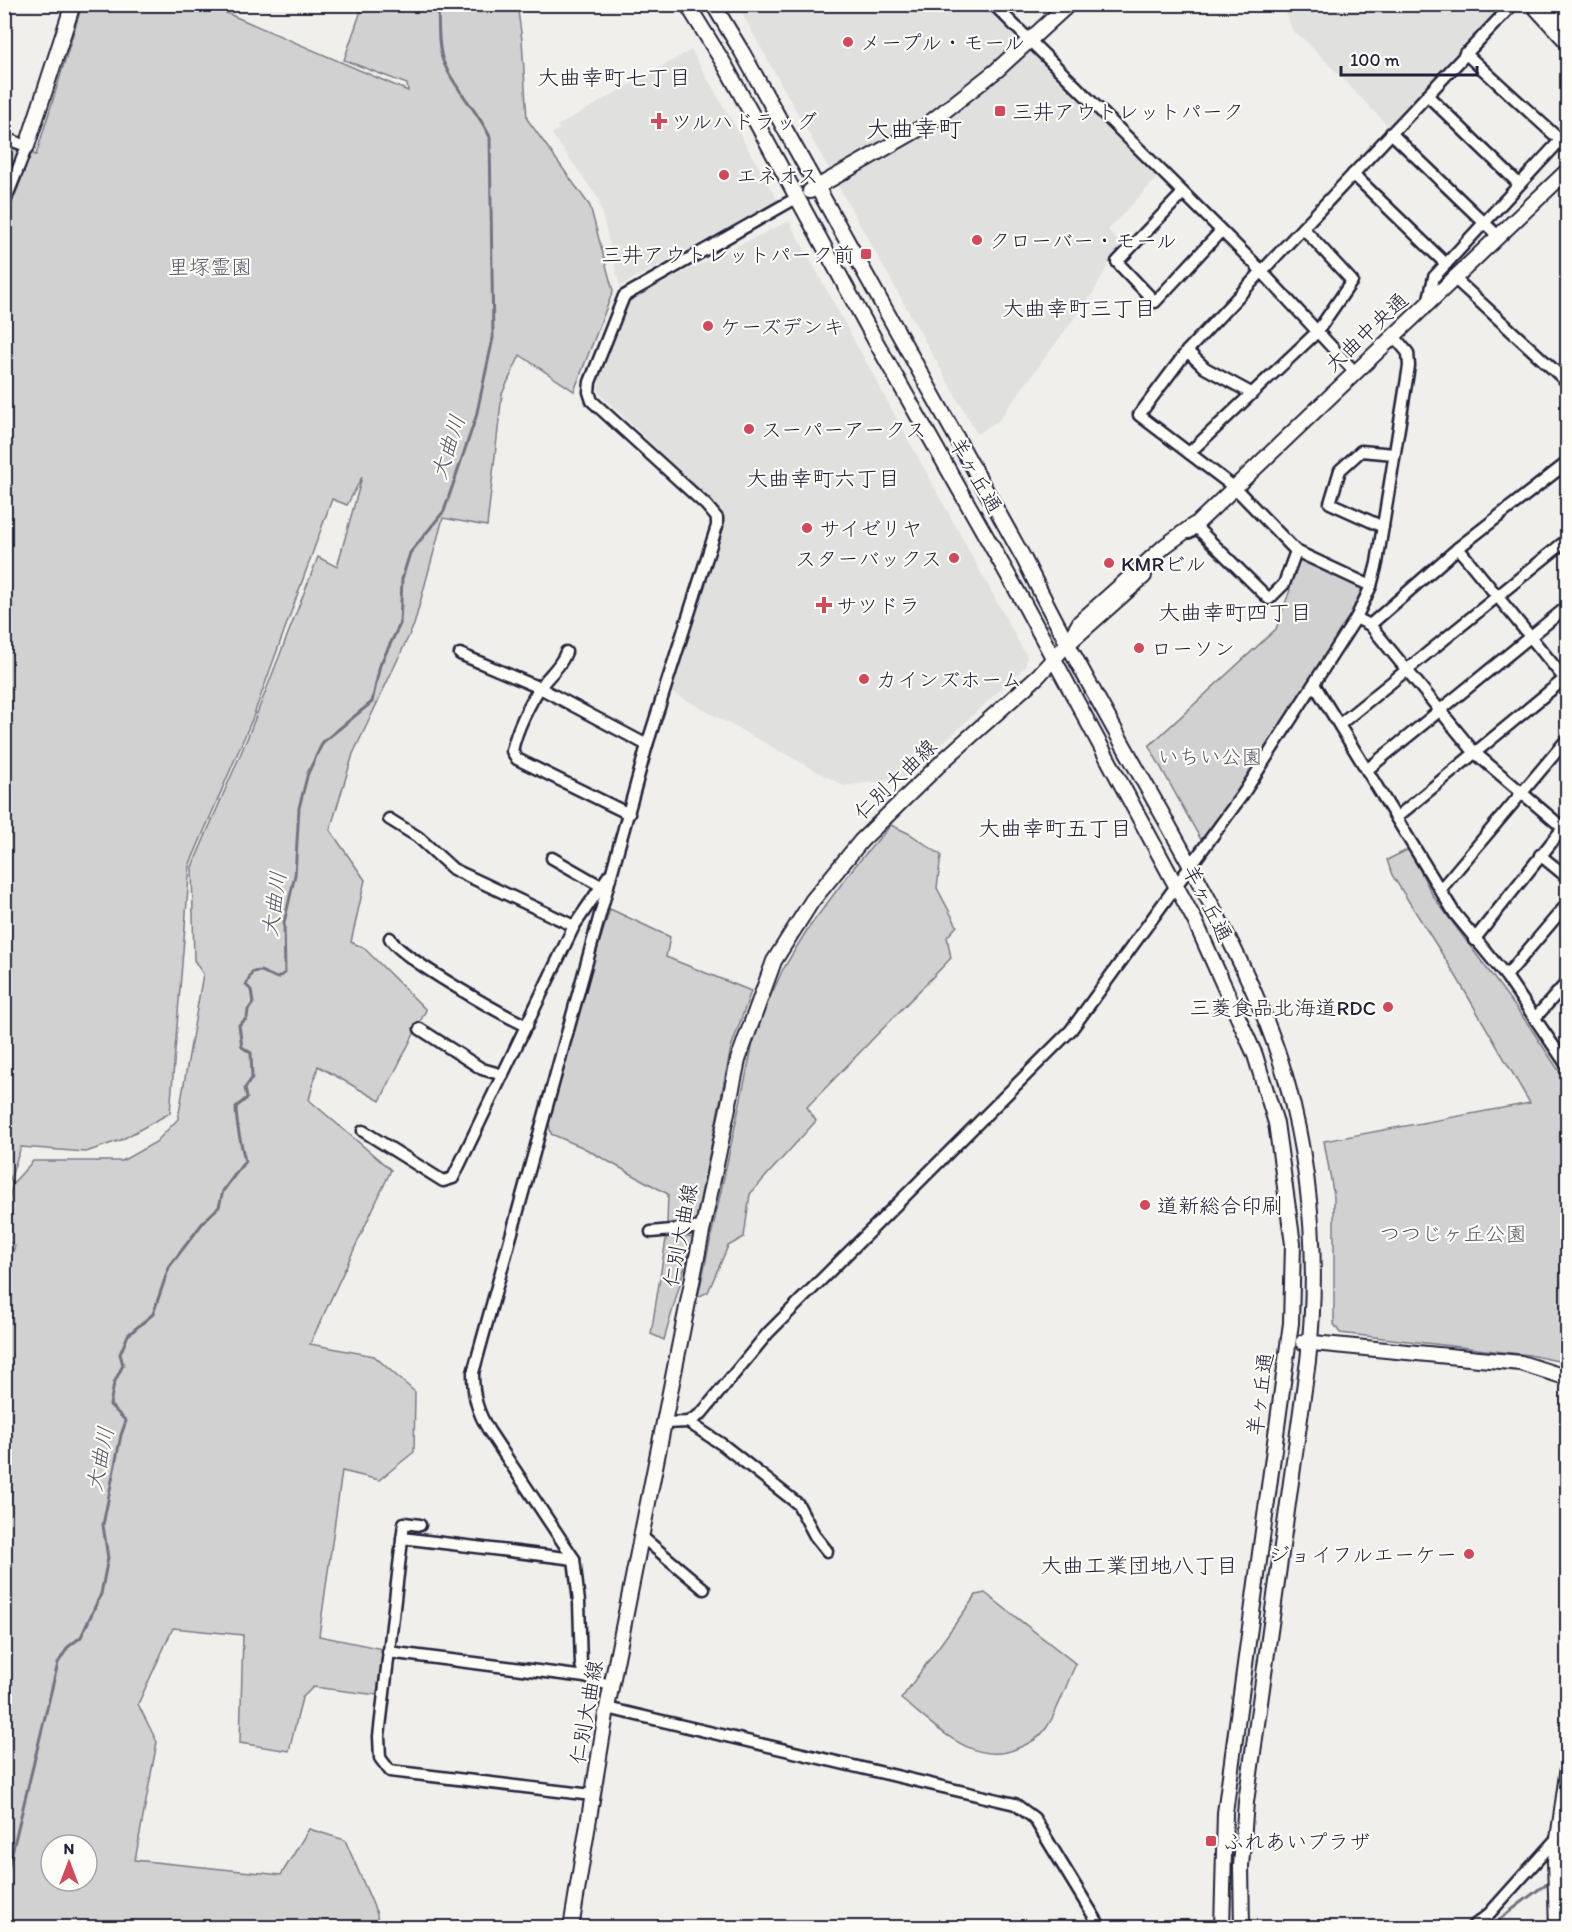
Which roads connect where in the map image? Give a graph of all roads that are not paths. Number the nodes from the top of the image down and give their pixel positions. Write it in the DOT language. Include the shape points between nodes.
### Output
graph roads {
  1 [pos="73,4"];
  2 [pos="687,4"];
  3 [pos="713,4"];
  4 [pos="993,4"];
  5 [pos="1069,4"];
  6 [pos="1513,4"];
  7 [pos="1534,4"];
  8 [pos="1554,4"];
  9 [pos="1568,19"];
  10 [pos="1568,40"];
  11 [pos="1029,41"];
  12 [pos="1465,53"];
  13 [pos="1427,94"];
  14 [pos="1391,133"];
  15 [pos="1564,136"];
  16 [pos="4,138"];
  17 [pos="27,147"];
  18 [pos="1568,170"];
  19 [pos="1353,174"];
  20 [pos="1519,184"];
  21 [pos="816,187"];
  22 [pos="1183,192"];
  23 [pos="798,197"];
  24 [pos="4,204"];
  25 [pos="1483,223"];
  26 [pos="1303,228"];
  27 [pos="1221,231"];
  28 [pos="1498,236"];
  29 [pos="1446,264"];
  30 [pos="1262,272"];
  31 [pos="1454,278"];
  32 [pos="1428,303"];
  33 [pos="1317,332"];
  34 [pos="1393,335"];
  35 [pos="1187,351"];
  36 [pos="1354,371"];
  37 [pos="1568,383"];
  38 [pos="1251,393"];
  39 [pos="1189,453"];
  40 [pos="1394,454"];
  41 [pos="1568,462"];
  42 [pos="1235,488"];
  43 [pos="1194,525"];
  44 [pos="1383,527"];
  45 [pos="1568,539"];
  46 [pos="1458,548"];
  47 [pos="1296,551"];
  48 [pos="1371,586"];
  49 [pos="1497,597"];
  50 [pos="1568,606"];
  51 [pos="1356,618"];
  52 [pos="1370,625"];
  53 [pos="1530,637"];
  54 [pos="1067,644"];
  55 [pos="566,652"];
  56 [pos="460,654"];
  57 [pos="1053,659"];
  58 [pos="1406,670"];
  59 [pos="1566,679"];
  60 [pos="1314,684"];
  61 [pos="540,688"];
  62 [pos="1439,711"];
  63 [pos="1340,724"];
  64 [pos="1568,738"];
  65 [pos="646,745"];
  66 [pos="1474,752"];
  67 [pos="1368,769"];
  68 [pos="1522,794"];
  69 [pos="629,814"];
  70 [pos="1397,817"];
  71 [pos="389,819"];
  72 [pos="1565,826"];
  73 [pos="1540,855"];
  74 [pos="552,858"];
  75 [pos="1191,866"];
  76 [pos="615,867"];
  77 [pos="1568,878"];
  78 [pos="1176,885"];
  79 [pos="601,886"];
  80 [pos="1440,890"];
  81 [pos="1568,903"];
  82 [pos="574,926"];
  83 [pos="390,938"];
  84 [pos="1474,940"];
  85 [pos="1506,976"];
  86 [pos="1568,981"];
  87 [pos="1535,1017"];
  88 [pos="527,1026"];
  89 [pos="420,1029"];
  90 [pos="475,1049"];
  91 [pos="470,1060"];
  92 [pos="1568,1067"];
  93 [pos="503,1075"];
  94 [pos="363,1131"];
  95 [pos="703,1227"];
  96 [pos="651,1232"];
  97 [pos="1289,1341"];
  98 [pos="1310,1343"];
  99 [pos="1568,1378"];
  100 [pos="688,1422"];
  101 [pos="664,1423"];
  102 [pos="420,1525"];
  103 [pos="641,1536"];
  104 [pos="402,1538"];
  105 [pos="827,1551"];
  106 [pos="574,1559"];
  107 [pos="704,1589"];
  108 [pos="388,1652"];
  109 [pos="585,1677"];
  110 [pos="612,1686"];
  111 [pos="607,1708"];
  112 [pos="1568,1767"];
  113 [pos="592,1795"];
  114 [pos="1557,1838"];
  115 [pos="1556,1925"];
  116 [pos="571,1928"];
  117 [pos="1101,1928"];
  118 [pos="1222,1928"];
  119 [pos="1242,1928"];
  120 [pos="1472,1928"];
  1 -- 17 [label="main road"];
  2 -- 23 [label="main road, 羊ヶ丘通"];
  3 -- 21 [label="main road, 羊ヶ丘通"];
  4 -- 11 [label="street"];
  5 -- 11 [label="main road"];
  6 -- 12 [label="street"];
  7 -- 10 [label="highway"];
  8 -- 9 [label="highway"];
  11 -- 21 [label="main road" via="924,127"];
  11 -- 22 [label="street"];
  12 -- 13 [label="street"];
  12 -- 15 [label="street"];
  13 -- 14 [label="street"];
  13 -- 20 [label="street"];
  14 -- 19 [label="street"];
  14 -- 25 [label="street"];
  15 -- 20 [label="street"];
  16 -- 17 [label="street"];
  17 -- 24 [label="street"];
  18 -- 28 [label="main road, 大曲中央通"];
  19 -- 26 [label="street"];
  19 -- 29 [label="street"];
  20 -- 25 [label="street"];
  21 -- 23 [label="main road"];
  21 -- 54 [label="main road, 羊ヶ丘通" via="1024,559"];
  22 -- 27 [label="street"];
  22 -- 27 [label="street" via="1117,262 1155,302"];
  23 -- 57 [label="main road, 羊ヶ丘通"];
  23 -- 65 [label="street" via="624,296 590,382 592,401 717,518"];
  25 -- 28 [label="street"];
  25 -- 29 [label="street"];
  26 -- 30 [label="street"];
  26 -- 33 [label="street" via="1353,281"];
  27 -- 30 [label="street"];
  28 -- 31 [label="main road, 大曲中央通"];
  29 -- 32 [label="street" via="1434,276"];
  30 -- 33 [label="street"];
  30 -- 35 [label="street"];
  31 -- 32 [label="main road, 大曲中央通"];
  31 -- 37 [label="street"];
  32 -- 34 [label="main road, 大曲中央通"];
  33 -- 36 [label="street"];
  33 -- 38 [label="street"];
  34 -- 36 [label="main road, 大曲中央通"];
  34 -- 40 [label="street" via="1408,353"];
  35 -- 38 [label="street" via="1204,368"];
  35 -- 39 [label="street" via="1139,415"];
  36 -- 42 [label="main road, 大曲中央通"];
  38 -- 39 [label="street"];
  39 -- 42 [label="street"];
  40 -- 44 [label="street"];
  40 -- 44 [label="street" via="1361,451 1340,470 1330,503"];
  41 -- 46 [label="street"];
  42 -- 43 [label="main road, 大曲中央通"];
  42 -- 47 [label="street"];
  43 -- 47 [label="street" via="1269,599 1284,584"];
  43 -- 54 [label="main road, 大曲中央通" via="1080,622"];
  44 -- 48 [label="street"];
  45 -- 49 [label="street"];
  46 -- 49 [label="street"];
  46 -- 52 [label="street"];
  47 -- 48 [label="street"];
  48 -- 51 [label="street"];
  49 -- 53 [label="street"];
  49 -- 58 [label="street"];
  50 -- 53 [label="street"];
  51 -- 52 [label="street"];
  51 -- 60 [label="street"];
  52 -- 58 [label="street"];
  53 -- 59 [label="street"];
  53 -- 62 [label="street"];
  54 -- 57 [label="main road, 大曲中央通"];
  54 -- 75 [label="main road, 羊ヶ丘通"];
  55 -- 61 [label="street"];
  56 -- 61 [label="street"];
  57 -- 78 [label="main road, 羊ヶ丘通"];
  57 -- 95 [label="main road, 仁別大曲線" via="861,841 812,901 774,961 738,1060"];
  58 -- 62 [label="street"];
  58 -- 63 [label="street"];
  59 -- 66 [label="street"];
  60 -- 63 [label="street"];
  60 -- 75 [label="street"];
  61 -- 65 [label="street"];
  61 -- 69 [label="street" via="515,740 513,751 517,759"];
  62 -- 66 [label="street"];
  62 -- 67 [label="street"];
  63 -- 67 [label="street"];
  64 -- 68 [label="street"];
  65 -- 69 [label="street"];
  66 -- 68 [label="street"];
  66 -- 70 [label="street"];
  67 -- 70 [label="street"];
  68 -- 72 [label="street"];
  68 -- 80 [label="street"];
  69 -- 76 [label="street"];
  70 -- 80 [label="street"];
  71 -- 82 [label="street" via="418,837 453,868"];
  72 -- 73 [label="street"];
  73 -- 77 [label="street"];
  73 -- 84 [label="street"];
  74 -- 79 [label="street"];
  75 -- 78 [label="street"];
  75 -- 98 [label="main road, 羊ヶ丘通" via="1257,1002 1286,1078 1305,1158 1311,1206 1314,1293"];
  76 -- 79 [label="street"];
  76 -- 106 [label="street" via="473,1373 478,1413"];
  78 -- 97 [label="main road, 羊ヶ丘通" via="1237,1012 1276,1123 1293,1244"];
  78 -- 100 [label="street" via="1071,1030 768,1333 701,1414"];
  79 -- 82 [label="street"];
  80 -- 84 [label="street"];
  81 -- 85 [label="street"];
  82 -- 88 [label="street"];
  83 -- 88 [label="street" via="456,987"];
  84 -- 85 [label="street"];
  85 -- 87 [label="street"];
  86 -- 87 [label="street"];
  87 -- 92 [label="street"];
  88 -- 93 [label="street"];
  89 -- 91 [label="street"];
  90 -- 91 [label="street"];
  91 -- 93 [label="street" via="491,1073"];
  93 -- 94 [label="street" via="453,1178 443,1181"];
  95 -- 96 [label="street"];
  95 -- 101 [label="main road, 仁別大曲線"];
  97 -- 98 [label="main road"];
  97 -- 118 [label="main road, 羊ヶ丘通" via="1225,1813"];
  98 -- 99 [label="main road" via="1521,1363"];
  98 -- 119 [label="main road, 羊ヶ丘通" via="1245,1813"];
  100 -- 101 [label="street"];
  100 -- 105 [label="street" via="798,1504"];
  101 -- 103 [label="main road, 仁別大曲線"];
  102 -- 104 [label="street" via="404,1523"];
  103 -- 107 [label="street"];
  103 -- 110 [label="main road, 仁別大曲線"];
  104 -- 106 [label="street"];
  104 -- 108 [label="street"];
  106 -- 109 [label="street"];
  108 -- 109 [label="street"];
  108 -- 113 [label="street" via="379,1736 380,1758 390,1771"];
  109 -- 110 [label="street"];
  110 -- 111 [label="main road, 仁別大曲線"];
  111 -- 113 [label="main road, 仁別大曲線"];
  111 -- 117 [label="street" via="1015,1804 1034,1818"];
  112 -- 114 [label="main road"];
  113 -- 116 [label="main road, 仁別大曲線"];
  114 -- 115 [label="main road"];
  114 -- 120 [label="street"];
}
